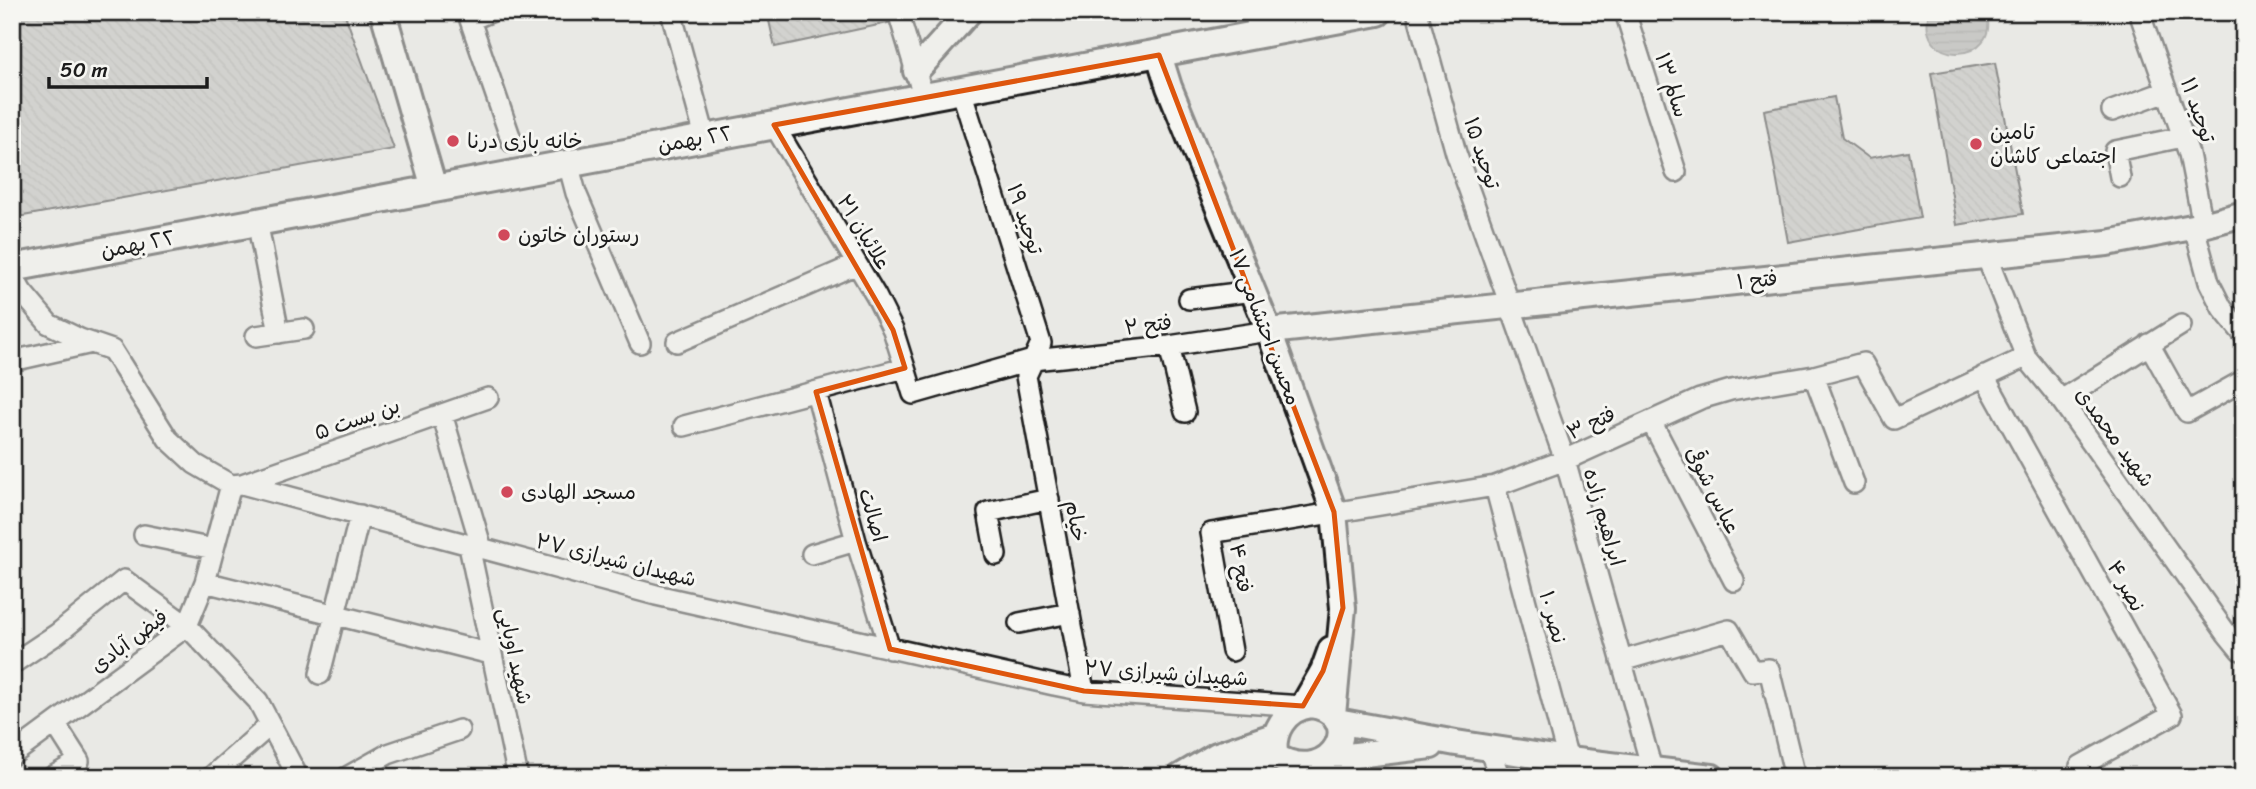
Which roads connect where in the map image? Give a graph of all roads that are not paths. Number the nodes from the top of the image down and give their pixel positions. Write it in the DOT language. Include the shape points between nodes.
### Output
graph roads {
  1 [pos="383,12"];
  2 [pos="490,12"];
  3 [pos="671,12"];
  4 [pos="898,12"];
  5 [pos="969,12"];
  6 [pos="1378,12"];
  7 [pos="1417,12"];
  8 [pos="1625,12"];
  9 [pos="2139,12"];
  10 [pos="1256,23"];
  11 [pos="1158,55"];
  12 [pos="919,84"];
  13 [pos="961,90"];
  14 [pos="2167,91"];
  15 [pos="2112,111"];
  16 [pos="774,125"];
  17 [pos="705,137"];
  18 [pos="2183,137"];
  19 [pos="512,142"];
  20 [pos="568,163"];
  21 [pos="1676,172"];
  22 [pos="2120,177"];
  23 [pos="434,188"];
  24 [pos="2244,214"];
  25 [pos="257,221"];
  26 [pos="2199,226"];
  27 [pos="1986,255"];
  28 [pos="857,264"];
  29 [pos="12,268"];
  30 [pos="12,274"];
  31 [pos="1253,291"];
  32 [pos="1189,299"];
  33 [pos="1510,306"];
  34 [pos="2181,325"];
  35 [pos="304,329"];
  36 [pos="1269,331"];
  37 [pos="279,333"];
  38 [pos="2244,335"];
  39 [pos="256,336"];
  40 [pos="677,342"];
  41 [pos="92,343"];
  42 [pos="640,343"];
  43 [pos="2148,344"];
  44 [pos="1169,345"];
  45 [pos="2026,358"];
  46 [pos="1033,360"];
  47 [pos="12,361"];
  48 [pos="905,368"];
  49 [pos="1814,376"];
  50 [pos="1984,376"];
  51 [pos="2244,380"];
  52 [pos="816,392"];
  53 [pos="488,398"];
  54 [pos="2061,400"];
  55 [pos="1185,412"];
  56 [pos="442,414"];
  57 [pos="1651,421"];
  58 [pos="684,426"];
  59 [pos="1565,460"];
  60 [pos="1854,483"];
  61 [pos="237,484"];
  62 [pos="1495,485"];
  63 [pos="1049,499"];
  64 [pos="1334,512"];
  65 [pos="360,514"];
  66 [pos="144,535"];
  67 [pos="856,541"];
  68 [pos="475,548"];
  69 [pos="214,549"];
  70 [pos="812,554"];
  71 [pos="996,555"];
  72 [pos="1734,581"];
  73 [pos="205,582"];
  74 [pos="1343,608"];
  75 [pos="1070,613"];
  76 [pos="336,615"];
  77 [pos="1019,623"];
  78 [pos="187,626"];
  79 [pos="2239,647"];
  80 [pos="890,649"];
  81 [pos="1232,651"];
  82 [pos="491,654"];
  83 [pos="1621,662"];
  84 [pos="12,664"];
  85 [pos="320,674"];
  86 [pos="1084,691"];
  87 [pos="1303,706"];
  88 [pos="1335,718"];
  89 [pos="56,725"];
  90 [pos="270,725"];
  91 [pos="459,730"];
  92 [pos="1456,743"];
  93 [pos="1488,747"];
  94 [pos="12,755"];
  95 [pos="1281,758"];
  96 [pos="1568,760"];
  97 [pos="1324,766"];
  98 [pos="1641,772"];
  99 [pos="52,777"];
  100 [pos="211,777"];
  101 [pos="298,777"];
  102 [pos="347,777"];
  103 [pos="518,777"];
  104 [pos="1180,777"];
  105 [pos="1203,777"];
  106 [pos="1500,777"];
  107 [pos="1712,777"];
  108 [pos="1795,777"];
  109 [pos="2085,777"];
  1 -- 23 [label="street"];
  2 -- 19 [label="street" via="470,20"];
  3 -- 17 [label="street"];
  4 -- 12 [label="street"];
  5 -- 12 [label="street"];
  6 -- 10 [label="main road, ٢٢ بهمن"];
  7 -- 33 [label="street, توحید ۱۵" via="1456,153"];
  8 -- 21 [label="street, سالم ۱۳"];
  9 -- 14 [label="street, توحید ۱۱"];
  10 -- 11 [label="main road, ٢٢ بهمن"];
  11 -- 13 [label="main road, ٢٢ بهمن"];
  11 -- 31 [label="street, محسن احتشامی ۱۷"];
  12 -- 13 [label="main road, ٢٢ بهمن"];
  12 -- 16 [label="main road, ٢٢ بهمن"];
  13 -- 46 [label="street, توحید ۱۹" via="1041,343"];
  14 -- 15 [label="street"];
  14 -- 18 [label="street, توحید ۱۱"];
  16 -- 17 [label="main road, ٢٢ بهمن"];
  16 -- 28 [label="street, علائیان ۲۱"];
  17 -- 20 [label="main road, ٢٢ بهمن"];
  18 -- 22 [label="street" via="2115,151"];
  18 -- 26 [label="street, توحید ۱۱"];
  20 -- 23 [label="main road, ٢٢ بهمن"];
  20 -- 42 [label="street" via="576,193"];
  23 -- 25 [label="main road, ٢٢ بهمن"];
  24 -- 26 [label="street, فتح ۱"];
  25 -- 29 [label="main road, ٢٢ بهمن"];
  25 -- 37 [label="street"];
  26 -- 27 [label="street, فتح ۱" via="2107,243"];
  26 -- 38 [label="street, توحید ۱۱" via="2209,282"];
  27 -- 33 [label="street, فتح ۱"];
  27 -- 45 [label="street, شهید محمدی"];
  28 -- 40 [label="street"];
  28 -- 48 [label="street, علائیان ۲۱" via="893,330"];
  30 -- 41 [label="street, شهیدان شیرازی ۲۷" via="49,324"];
  31 -- 32 [label="street"];
  31 -- 36 [label="street, محسن احتشامی ۱۷"];
  33 -- 36 [label="street, فتح ۱"];
  33 -- 59 [label="street, ابراهیم زاده"];
  34 -- 43 [label="street"];
  35 -- 37 [label="street"];
  36 -- 44 [label="street, فتح ۲"];
  36 -- 64 [label="street, محسن احتشامی ۱۷"];
  37 -- 39 [label="street"];
  41 -- 47 [label="street"];
  41 -- 61 [label="street, شهیدان شیرازی ۲۷" via="112,351 168,439 195,464"];
  43 -- 51 [label="street" via="2187,412"];
  43 -- 54 [label="street"];
  44 -- 46 [label="street, فتح ۲"];
  44 -- 55 [label="street"];
  45 -- 50 [label="street"];
  45 -- 54 [label="street, شهید محمدی"];
  46 -- 48 [label="street, علائیان ۲۱" via="913,394"];
  46 -- 63 [label="street, خیام" via="1026,376"];
  48 -- 52 [label="street"];
  49 -- 50 [label="street, فتح ۳" via="1864,363 1894,419"];
  49 -- 57 [label="street, فتح ۳" via="1731,390"];
  49 -- 60 [label="street"];
  50 -- 109 [label="street, نصر ۴" via="2172,715 2080,766"];
  52 -- 58 [label="street"];
  52 -- 67 [label="street, اصالت"];
  53 -- 56 [label="street, بن بست ۵"];
  54 -- 79 [label="street, شهید محمدی"];
  56 -- 61 [label="street, بن بست ۵"];
  56 -- 68 [label="street, شهید اوبایی"];
  57 -- 59 [label="street, فتح ۳"];
  57 -- 72 [label="street, عباس شوقی"];
  59 -- 62 [label="street, فتح ۳"];
  59 -- 83 [label="street, ابراهیم زاده"];
  61 -- 65 [label="street, شهیدان شیرازی ۲۷"];
  61 -- 69 [label="street, فیض آبادی"];
  62 -- 64 [label="street, فتح ۳"];
  62 -- 96 [label="street, نصر ۱۰"];
  63 -- 71 [label="street" via="988,512"];
  63 -- 75 [label="street, خیام"];
  64 -- 74 [label="street, محسن احتشامی ۱۷"];
  64 -- 81 [label="street, فتح ۴" via="1211,533"];
  65 -- 68 [label="street, شهیدان شیرازی ۲۷"];
  65 -- 76 [label="street"];
  66 -- 69 [label="street"];
  67 -- 70 [label="street"];
  67 -- 80 [label="street, اصالت"];
  68 -- 80 [label="street, شهیدان شیرازی ۲۷"];
  68 -- 82 [label="street, شهید اوبایی"];
  69 -- 73 [label="street, فیض آبادی"];
  73 -- 76 [label="street"];
  73 -- 78 [label="street, فیض آبادی"];
  74 -- 87 [label="street, محسن احتشامی ۱۷" via="1326,662"];
  74 -- 88 [label="street, محسن احتشامی ۱۷"];
  75 -- 77 [label="street"];
  75 -- 86 [label="street, خیام"];
  76 -- 82 [label="street"];
  76 -- 85 [label="street"];
  78 -- 84 [label="street" via="124,580"];
  78 -- 89 [label="street, فیض آبادی"];
  78 -- 90 [label="street" via="258,701"];
  80 -- 86 [label="street, شهیدان شیرازی ۲۷"];
  82 -- 103 [label="street, شهید اوبایی"];
  83 -- 98 [label="street, ابراهیم زاده"];
  83 -- 108 [label="street" via="1729,630 1753,671 1769,669"];
  86 -- 87 [label="street, شهیدان شیرازی ۲۷"];
  87 -- 88 [label="street" via="1319,707"];
  87 -- 95 [label="street" via="1286,718"];
  88 -- 92 [label="street"];
  88 -- 97 [label="street" via="1341,741"];
  89 -- 94 [label="street, فیض آبادی"];
  89 -- 99 [label="street" via="79,761"];
  90 -- 100 [label="street"];
  90 -- 101 [label="street"];
  91 -- 102 [label="street" via="388,754"];
  92 -- 93 [label="street"];
  92 -- 97 [label="street"];
  93 -- 96 [label="street"];
  93 -- 106 [label="street"];
  95 -- 97 [label="street" via="1301,768"];
  95 -- 104 [label="street" via="1217,755"];
  95 -- 105 [label="street"];
  96 -- 98 [label="street"];
  98 -- 107 [label="street"];
}
